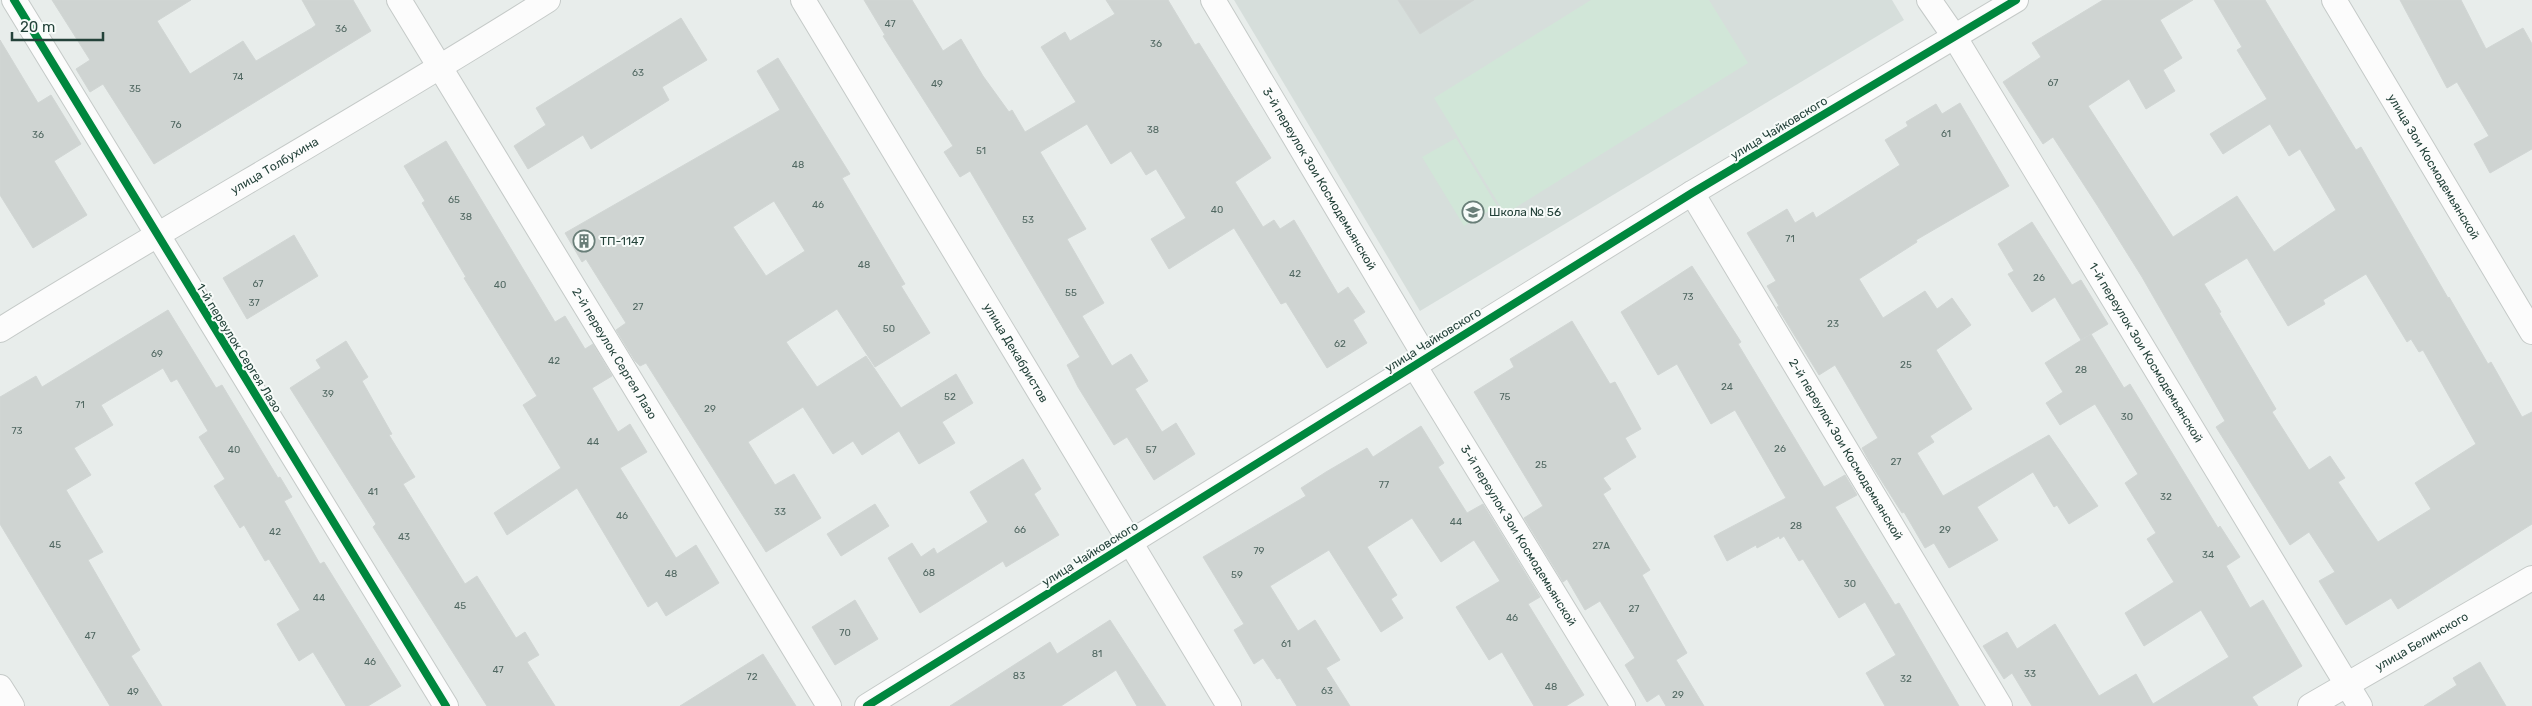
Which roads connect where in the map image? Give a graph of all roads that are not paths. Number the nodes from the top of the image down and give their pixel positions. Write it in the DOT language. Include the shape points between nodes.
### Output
graph roads {
  1 [pos="14,0"];
  2 [pos="400,0"];
  3 [pos="548,0"];
  4 [pos="803,0"];
  5 [pos="1213,0"];
  6 [pos="1929,0"];
  7 [pos="2016,0"];
  8 [pos="2334,0"];
  9 [pos="1954,36"];
  10 [pos="441,68"];
  11 [pos="1692,193"];
  12 [pos="156,234"];
  13 [pos="0,330"];
  14 [pos="2532,332"];
  15 [pos="1420,361"];
  16 [pos="1130,543"];
  17 [pos="2532,578"];
  18 [pos="2347,684"];
  19 [pos="0,687"];
  20 [pos="12,706"];
  21 [pos="446,706"];
  22 [pos="829,706"];
  23 [pos="867,706"];
  24 [pos="1229,706"];
  25 [pos="1623,706"];
  26 [pos="2000,706"];
  27 [pos="2310,706"];
  28 [pos="2360,706"];
  1 -- 12 [label="street, 1-й переулок Сергея Лазо"];
  2 -- 10 [label="street, 2-й переулок Сергея Лазо"];
  3 -- 10 [label="street, улица Толбухина"];
  4 -- 16 [label="street, улица Декабристов"];
  5 -- 15 [label="street, 3-й переулок Зои Космодемьянской"];
  6 -- 9 [label="street, 1-й переулок Зои Космодемьянской"];
  7 -- 9 [label="street, улица Чайковского"];
  8 -- 14 [label="street, улица Зои Космодемьянской"];
  9 -- 11 [label="street, улица Чайковского"];
  9 -- 18 [label="street, 1-й переулок Зои Космодемьянской"];
  10 -- 12 [label="street, улица Толбухина"];
  10 -- 22 [label="street, 2-й переулок Сергея Лазо"];
  11 -- 15 [label="street, улица Чайковского"];
  11 -- 26 [label="street, 2-й переулок Зои Космодемьянской"];
  12 -- 13 [label="street, улица Толбухина"];
  12 -- 21 [label="street, 1-й переулок Сергея Лазо"];
  15 -- 16 [label="street, улица Чайковского"];
  15 -- 25 [label="street, 3-й переулок Зои Космодемьянской"];
  16 -- 23 [label="street, улица Чайковского"];
  16 -- 24 [label="street, улица Декабристов"];
  17 -- 18 [label="street, улица Белинского"];
  18 -- 27 [label="street, улица Белинского"];
  18 -- 28 [label="street, 1-й переулок Зои Космодемьянской"];
  19 -- 20 [label="street"];
}
